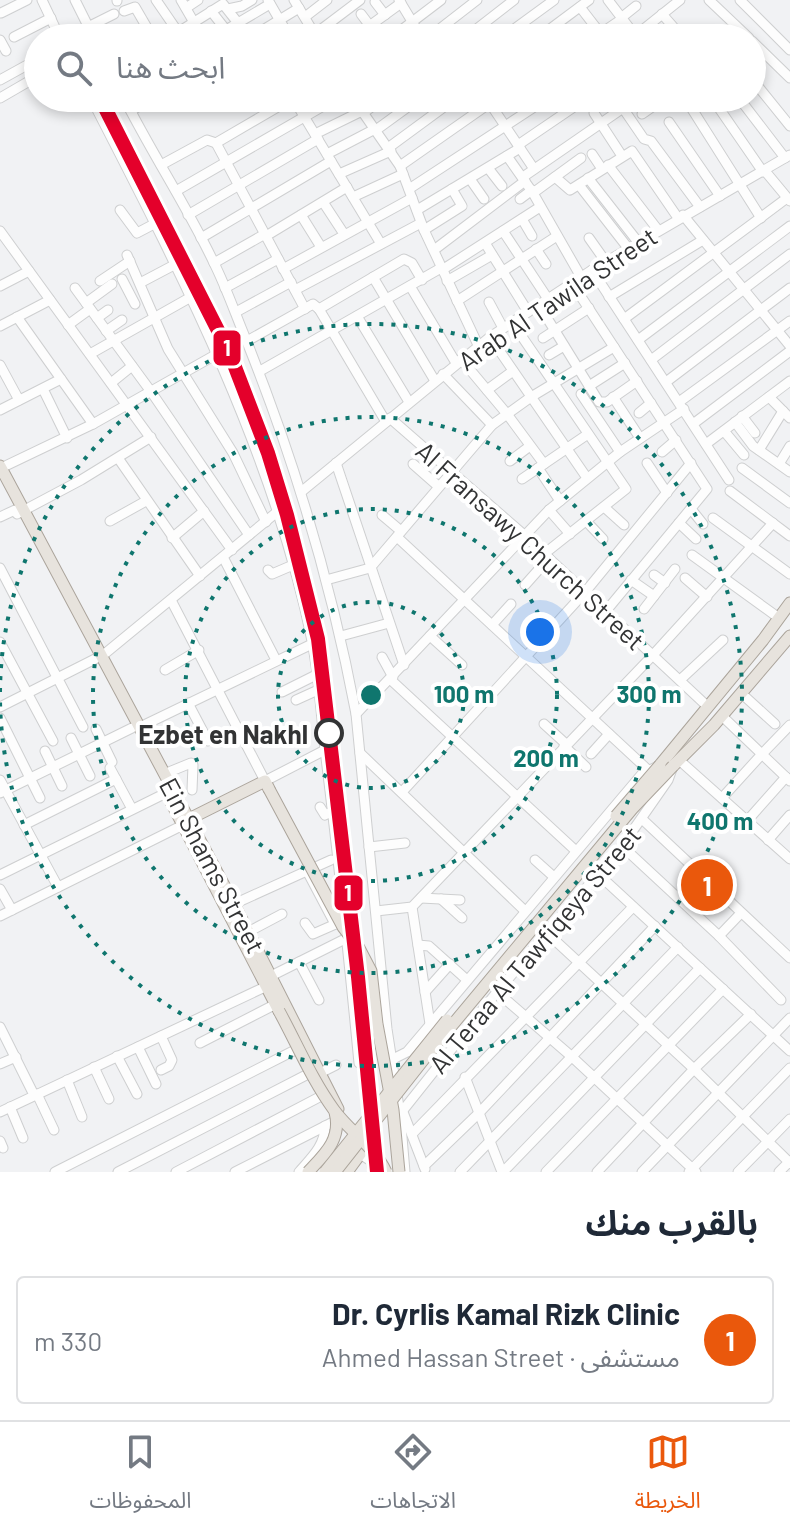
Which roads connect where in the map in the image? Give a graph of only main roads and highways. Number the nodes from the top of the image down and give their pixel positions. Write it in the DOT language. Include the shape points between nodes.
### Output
graph roads {
  1 [pos="0,467"];
  2 [pos="0,482"];
  3 [pos="19,512"];
  4 [pos="790,603"];
  5 [pos="790,636"];
  6 [pos="763,640"];
  7 [pos="777,651"];
  8 [pos="136,728"];
  9 [pos="186,822"];
  10 [pos="269,981"];
  11 [pos="316,1073"];
  12 [pos="340,1114"];
  13 [pos="308,1172"];
  14 [pos="325,1172"];
  15 [pos="335,1172"];
  16 [pos="347,1172"];
  17 [pos="386,1172"];
  18 [pos="402,1172"];
  1 -- 3 [label="main road, Ein Shams Street"];
  2 -- 3 [label="main road, Ein Shams Street"];
  3 -- 8 [label="main road, Ein Shams Street"];
  4 -- 6 [label="main road"];
  5 -- 7 [label="main road, Al Teraa Al Tawfiqeya Street"];
  6 -- 7 [label="main road"];
  6 -- 14 [label="main road, bridge"];
  7 -- 15 [label="main road, Al Teraa Al Tawfiqeya Street, bridge" via="632,809"];
  8 -- 9 [label="main road, Ein Shams Street"];
  8 -- 9 [label="main road, Ein Shams Street" via="166,793"];
  9 -- 10 [label="main road, Ein Shams Street"];
  9 -- 10 [label="main road, Ein Shams Street" via="234,904"];
  9 -- 18 [label="main road, bridge" via="267,785 371,971"];
  10 -- 11 [label="main road, Ein Shams Street"];
  10 -- 11 [label="main road, Ein Shams Street, bridge"];
  11 -- 12 [label="main road, bridge"];
  11 -- 12 [label="main road, Ein Shams Street"];
  12 -- 13 [label="main road, bridge" via="333,1142"];
  12 -- 16 [label="main road, Ein Shams Street" via="366,1143"];
  12 -- 17 [label="main road, bridge"];
}
